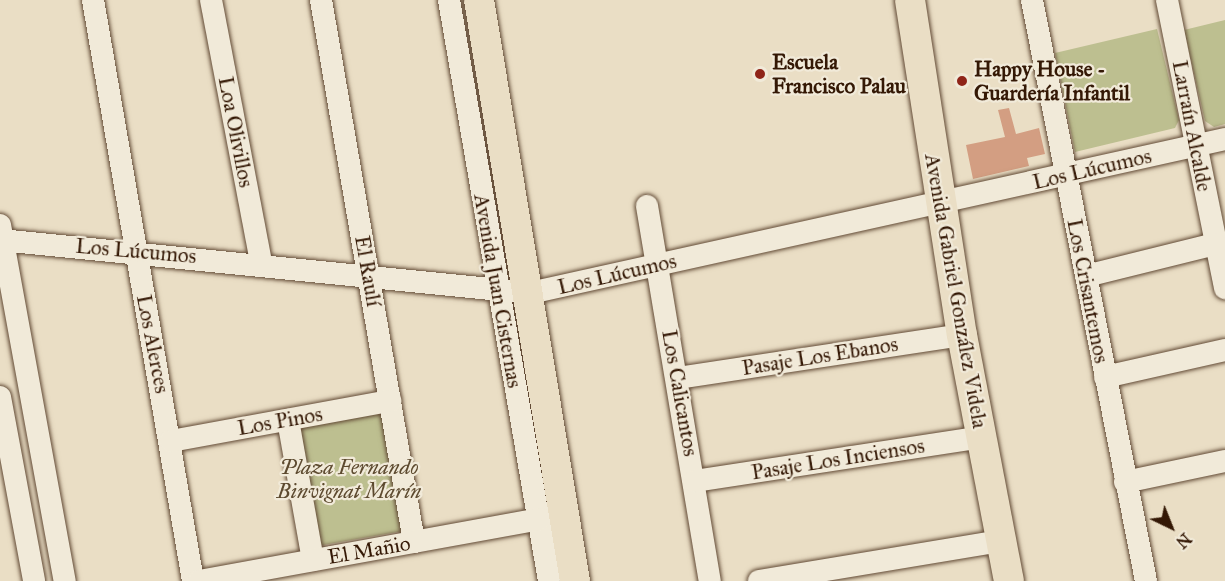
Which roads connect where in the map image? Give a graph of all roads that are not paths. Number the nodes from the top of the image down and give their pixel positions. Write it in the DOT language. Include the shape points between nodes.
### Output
graph roads {
  1 [pos="93,0"];
  2 [pos="211,0"];
  3 [pos="321,0"];
  4 [pos="449,0"];
  5 [pos="479,0"];
  6 [pos="910,0"];
  7 [pos="1032,0"];
  8 [pos="1167,0"];
  9 [pos="1225,139"];
  10 [pos="1197,145"];
  11 [pos="1065,175"];
  12 [pos="940,204"];
  13 [pos="647,206"];
  14 [pos="1,235"];
  15 [pos="1215,244"];
  16 [pos="135,250"];
  17 [pos="261,263"];
  18 [pos="656,265"];
  19 [pos="1086,276"];
  20 [pos="369,279"];
  21 [pos="1225,288"];
  22 [pos="497,290"];
  23 [pos="530,293"];
  24 [pos="962,335"];
  25 [pos="1225,350"];
  26 [pos="1105,377"];
  27 [pos="678,378"];
  28 [pos="0,397"];
  29 [pos="390,401"];
  30 [pos="288,420"];
  31 [pos="981,437"];
  32 [pos="171,441"];
  33 [pos="1225,461"];
  34 [pos="695,481"];
  35 [pos="1125,482"];
  36 [pos="539,519"];
  37 [pos="1001,541"];
  38 [pos="414,542"];
  39 [pos="313,560"];
  40 [pos="34,581"];
  41 [pos="65,581"];
  42 [pos="193,581"];
  43 [pos="199,581"];
  44 [pos="549,581"];
  45 [pos="575,581"];
  46 [pos="710,581"];
  47 [pos="759,581"];
  48 [pos="1009,581"];
  49 [pos="1146,581"];
  1 -- 16 [label="street, Los Alerces"];
  2 -- 17 [label="street, Loa Olivillos"];
  3 -- 20 [label="street, El Raulí"];
  4 -- 22 [label="street, Avenida Juan Cisternas"];
  5 -- 23 [label="main road, Avenida Juan Cisternas"];
  6 -- 12 [label="main road, Avenida Gabriel González Videla"];
  7 -- 11 [label="street, Los Crisantemos"];
  8 -- 10 [label="street, Larraín Alcalde"];
  9 -- 10 [label="street, Los Lúcumos"];
  10 -- 11 [label="street, Los Lúcumos"];
  10 -- 15 [label="street, Larraín Alcalde"];
  11 -- 12 [label="street, Los Lúcumos"];
  11 -- 19 [label="street, Los Crisantemos"];
  12 -- 18 [label="street, Los Lúcumos"];
  12 -- 24 [label="main road, Avenida Gabriel González Videla"];
  13 -- 18 [label="street, Los Calicantos"];
  14 -- 16 [label="street, Los Lúcumos"];
  14 -- 41 [label="street"];
  15 -- 19 [label="street"];
  15 -- 21 [label="street, Larraín Alcalde"];
  16 -- 17 [label="street, Los Lúcumos"];
  16 -- 32 [label="street, Los Alerces"];
  17 -- 20 [label="street, Los Lúcumos"];
  18 -- 23 [label="street, Los Lúcumos"];
  18 -- 27 [label="street, Los Calicantos"];
  19 -- 26 [label="street, Los Crisantemos"];
  20 -- 22 [label="street, Los Lúcumos"];
  20 -- 29 [label="street, El Raulí"];
  22 -- 23 [label="street, Los Lúcumos"];
  22 -- 36 [label="street, Avenida Juan Cisternas"];
  23 -- 45 [label="main road, Avenida Juan Cisternas"];
  24 -- 27 [label="street, Pasaje Los Ebanos"];
  24 -- 31 [label="main road, Avenida Gabriel González Videla"];
  25 -- 26 [label="street"];
  26 -- 35 [label="street, Los Crisantemos"];
  27 -- 34 [label="street, Los Calicantos"];
  28 -- 40 [label="street"];
  29 -- 30 [label="street, Los Pinos"];
  29 -- 38 [label="street, El Raulí"];
  30 -- 32 [label="street, Los Pinos"];
  30 -- 39 [label="street"];
  31 -- 34 [label="street, Pasaje Los Inciensos"];
  31 -- 37 [label="main road, Avenida Gabriel González Videla"];
  32 -- 42 [label="street, Los Alerces"];
  33 -- 35 [label="street"];
  34 -- 46 [label="street, Los Calicantos"];
  35 -- 49 [label="street, Los Crisantemos"];
  36 -- 38 [label="street, El Mañio"];
  36 -- 44 [label="street, Avenida Juan Cisternas"];
  37 -- 47 [label="street"];
  37 -- 48 [label="main road, Avenida Gabriel González Videla"];
  38 -- 39 [label="street, El Mañio"];
  39 -- 43 [label="street, El Mañio"];
}
